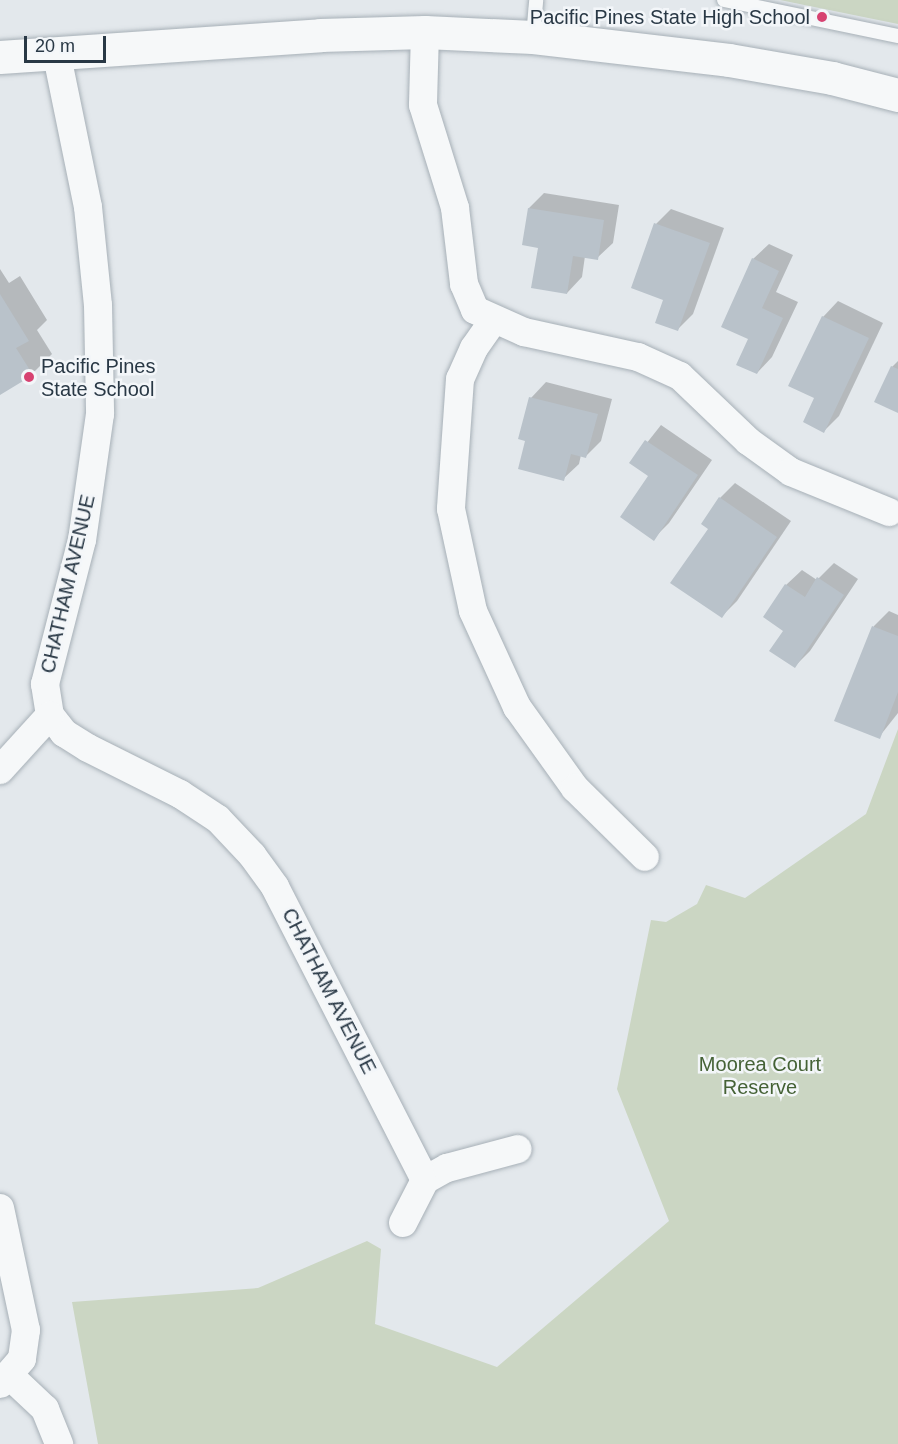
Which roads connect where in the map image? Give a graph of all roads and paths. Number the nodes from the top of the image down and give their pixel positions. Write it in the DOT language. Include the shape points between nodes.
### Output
graph roads {
  1 [pos="536,0"];
  2 [pos="724,0"];
  3 [pos="425,32"];
  4 [pos="898,36"];
  5 [pos="533,37"];
  6 [pos="57,56"];
  7 [pos="0,57"];
  8 [pos="898,95"];
  9 [pos="493,321"];
  10 [pos="890,512"];
  11 [pos="50,715"];
  12 [pos="0,770"];
  13 [pos="645,857"];
  14 [pos="518,1149"];
  15 [pos="425,1180"];
  16 [pos="0,1208"];
  17 [pos="404,1223"];
  18 [pos="5,1380"];
  19 [pos="59,1444"];
  1 -- 5 [label="lane"];
  2 -- 4 [label="lane"];
  3 -- 5 [label="street"];
  3 -- 6 [label="street" via="320,35"];
  3 -- 9 [label="street" via="423,105 455,208 464,284 475,310"];
  5 -- 8 [label="street" via="729,60 832,78"];
  6 -- 7 [label="street"];
  6 -- 11 [label="street, CHATHAM AVENUE" via="88,207 98,305 100,414 82,540 45,684"];
  9 -- 10 [label="street" via="638,357 680,376 748,441 791,472"];
  9 -- 13 [label="street" via="474,348 460,379 451,509 473,611 518,707 575,788"];
  11 -- 12 [label="street"];
  11 -- 15 [label="street, CHATHAM AVENUE" via="64,733 88,748 180,794 218,819 252,855 275,886"];
  14 -- 15 [label="street" via="447,1168"];
  15 -- 17 [label="street"];
  16 -- 18 [label="street" via="26,1330 22,1359"];
  18 -- 19 [label="street" via="45,1409"];
}
